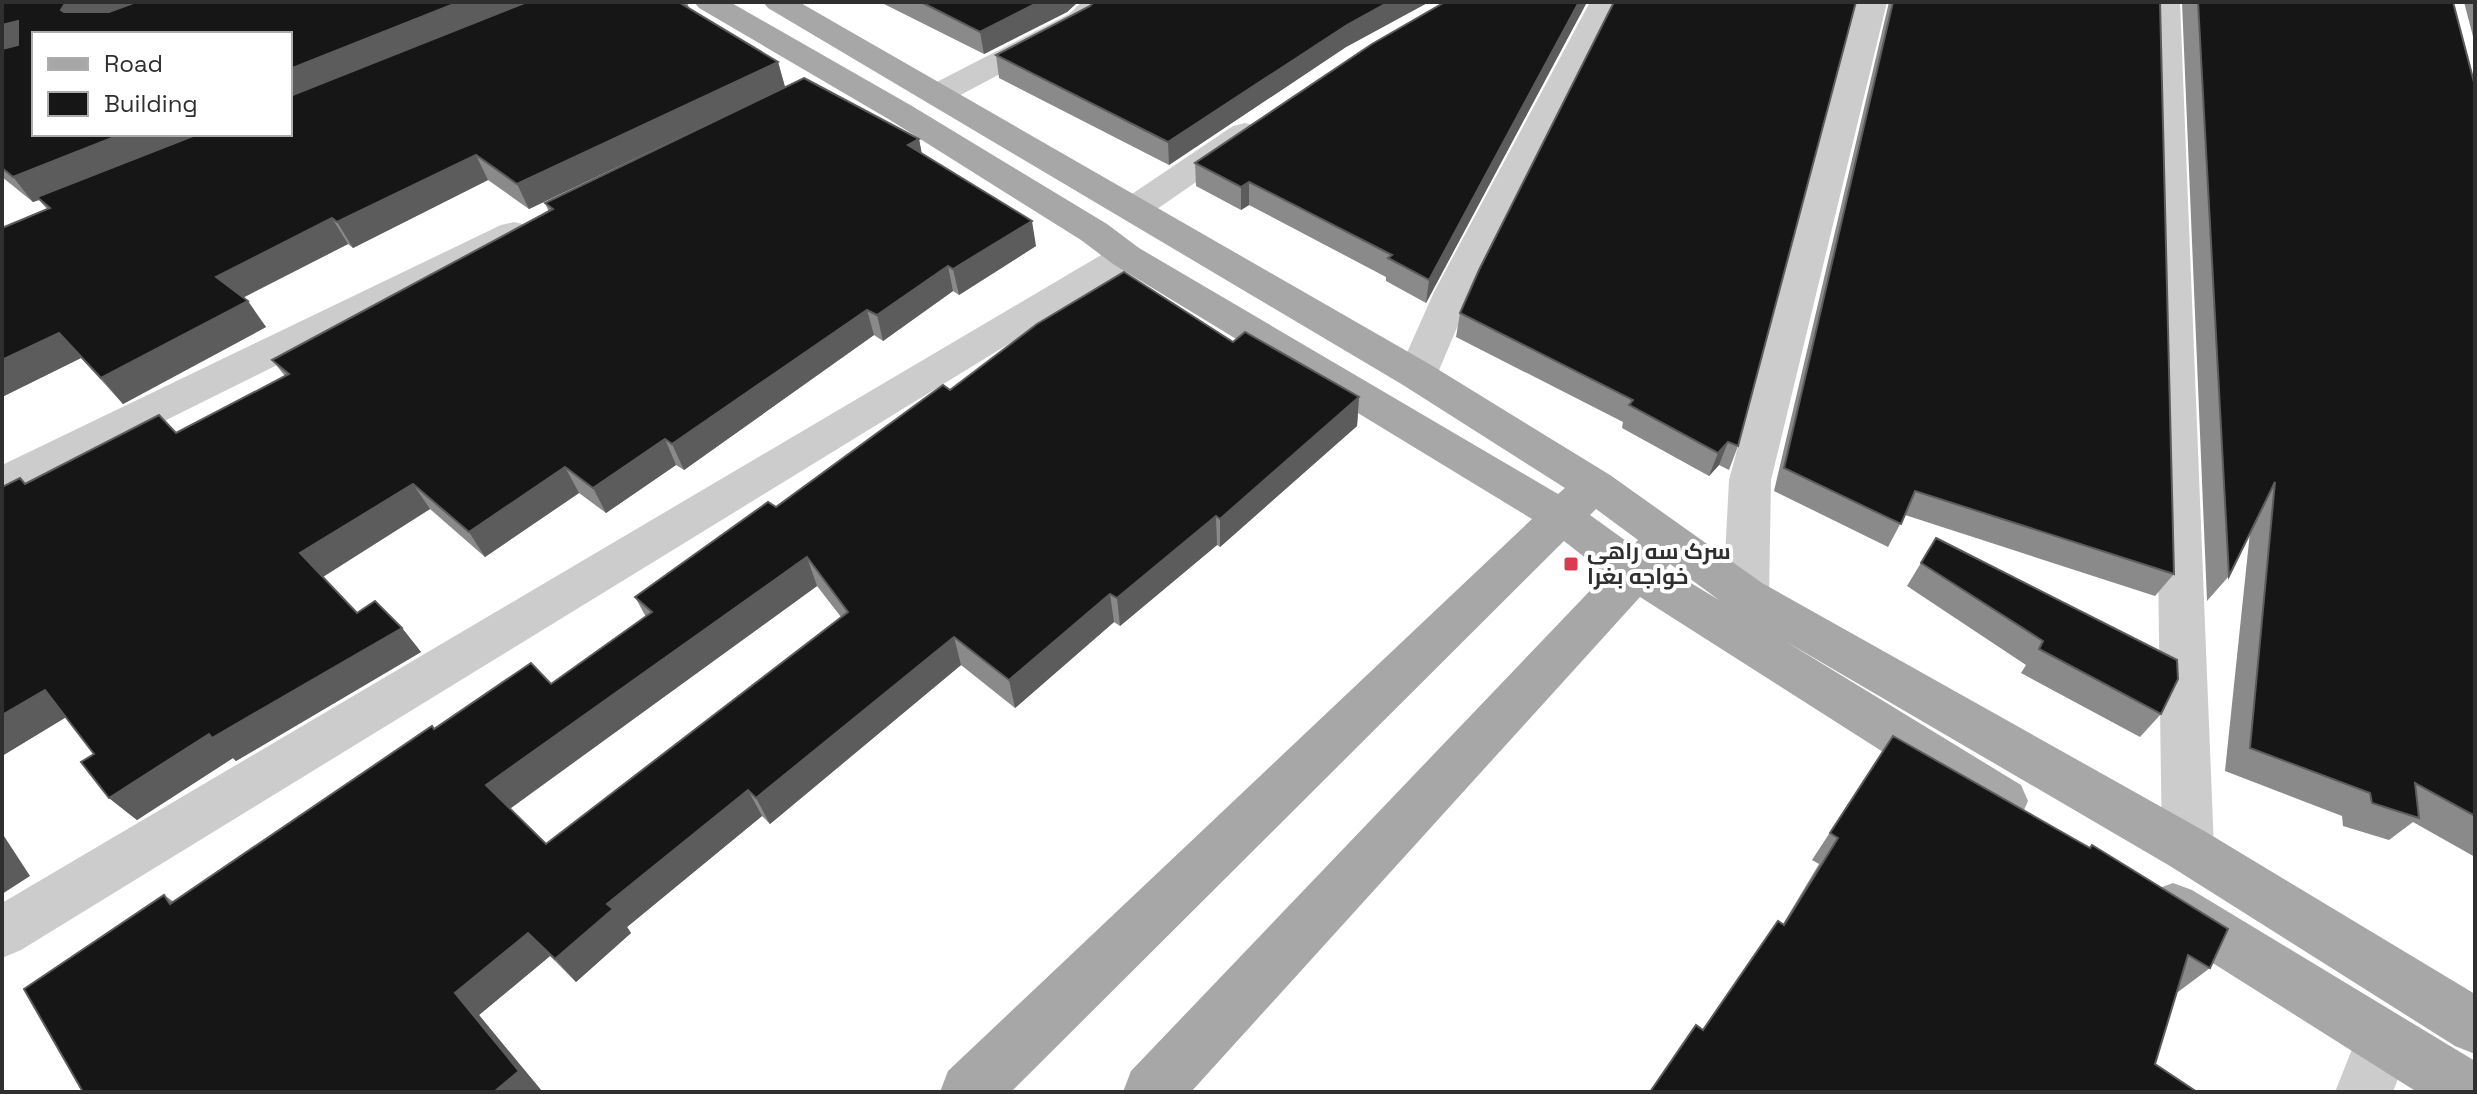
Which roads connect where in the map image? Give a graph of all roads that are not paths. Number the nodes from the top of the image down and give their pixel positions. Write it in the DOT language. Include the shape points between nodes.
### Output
graph roads {
  1 [pos="709,2"];
  2 [pos="778,2"];
  3 [pos="1099,2"];
  4 [pos="1605,2"];
  5 [pos="1872,2"];
  6 [pos="2165,2"];
  7 [pos="835,75"];
  8 [pos="938,94"];
  9 [pos="792,96"];
  10 [pos="1266,119"];
  11 [pos="1135,208"];
  12 [pos="548,216"];
  13 [pos="1126,256"];
  14 [pos="1417,375"];
  15 [pos="2,483"];
  16 [pos="1578,501"];
  17 [pos="1650,555"];
  18 [pos="1746,596"];
  19 [pos="2040,825"];
  20 [pos="2188,849"];
  21 [pos="2135,884"];
  22 [pos="2,932"];
  23 [pos="2475,1026"];
  24 [pos="2384,1039"];
  25 [pos="969,1092"];
  26 [pos="1152,1092"];
  27 [pos="2364,1092"];
  28 [pos="2471,1092"];
  1 -- 7 [label="main road"];
  2 -- 8 [label="main road"];
  3 -- 8 [label="street" via="1080,20"];
  4 -- 14 [label="street" via="1453,292"];
  5 -- 18 [label="street" via="1750,480"];
  6 -- 20 [label="street"];
  7 -- 9 [label="street"];
  7 -- 13 [label="main road"];
  8 -- 11 [label="main road"];
  10 -- 11 [label="street"];
  11 -- 14 [label="main road"];
  12 -- 15 [label="street"];
  13 -- 16 [label="main road"];
  13 -- 22 [label="street"];
  14 -- 16 [label="main road"];
  16 -- 17 [label="main road"];
  16 -- 25 [label="main road"];
  17 -- 18 [label="main road"];
  17 -- 19 [label="main road"];
  17 -- 26 [label="main road"];
  18 -- 20 [label="main road"];
  20 -- 23 [label="main road"];
  21 -- 24 [label="main road"];
  24 -- 27 [label="street"];
  24 -- 28 [label="main road"];
}
